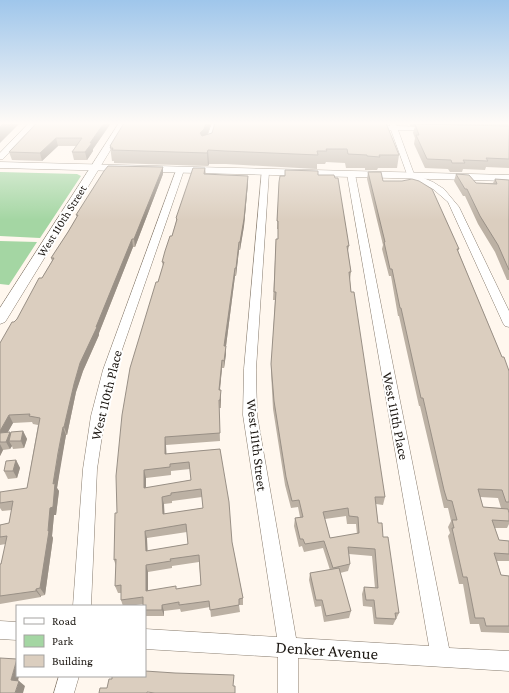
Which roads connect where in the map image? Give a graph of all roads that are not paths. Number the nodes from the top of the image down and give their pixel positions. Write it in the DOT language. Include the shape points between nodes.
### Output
graph roads {
  1 [pos="103,155"];
  2 [pos="403,155"];
  3 [pos="0,165"];
  4 [pos="95,168"];
  5 [pos="180,170"];
  6 [pos="265,172"];
  7 [pos="351,174"];
  8 [pos="410,175"];
  9 [pos="509,178"];
  10 [pos="0,319"];
  11 [pos="509,323"];
  12 [pos="82,605"];
  13 [pos="0,630"];
  14 [pos="16,631"];
  15 [pos="146,639"];
  16 [pos="288,648"];
  17 [pos="441,657"];
  18 [pos="509,662"];
  19 [pos="69,677"];
  20 [pos="64,693"];
  21 [pos="288,693"];
  1 -- 4 [label="street, West 110th Street"];
  2 -- 8 [label="street"];
  3 -- 4 [label="main road"];
  4 -- 5 [label="main road"];
  4 -- 10 [label="street, West 110th Street"];
  5 -- 6 [label="main road"];
  5 -- 12 [label="street, West 110th Place" via="109,370 98,416 90,469"];
  6 -- 7 [label="main road"];
  6 -- 16 [label="street, West 111th Street" via="250,369 250,415"];
  7 -- 8 [label="main road"];
  7 -- 17 [label="street, West 111th Place"];
  8 -- 9 [label="main road"];
  8 -- 11 [label="street" via="428,181 449,198"];
  13 -- 14 [label="street"];
  15 -- 16 [label="street, Denker Avenue"];
  16 -- 17 [label="street, Denker Avenue"];
  16 -- 21 [label="street, West 111th Street"];
  17 -- 18 [label="street, Denker Avenue"];
  19 -- 20 [label="street"];
}
